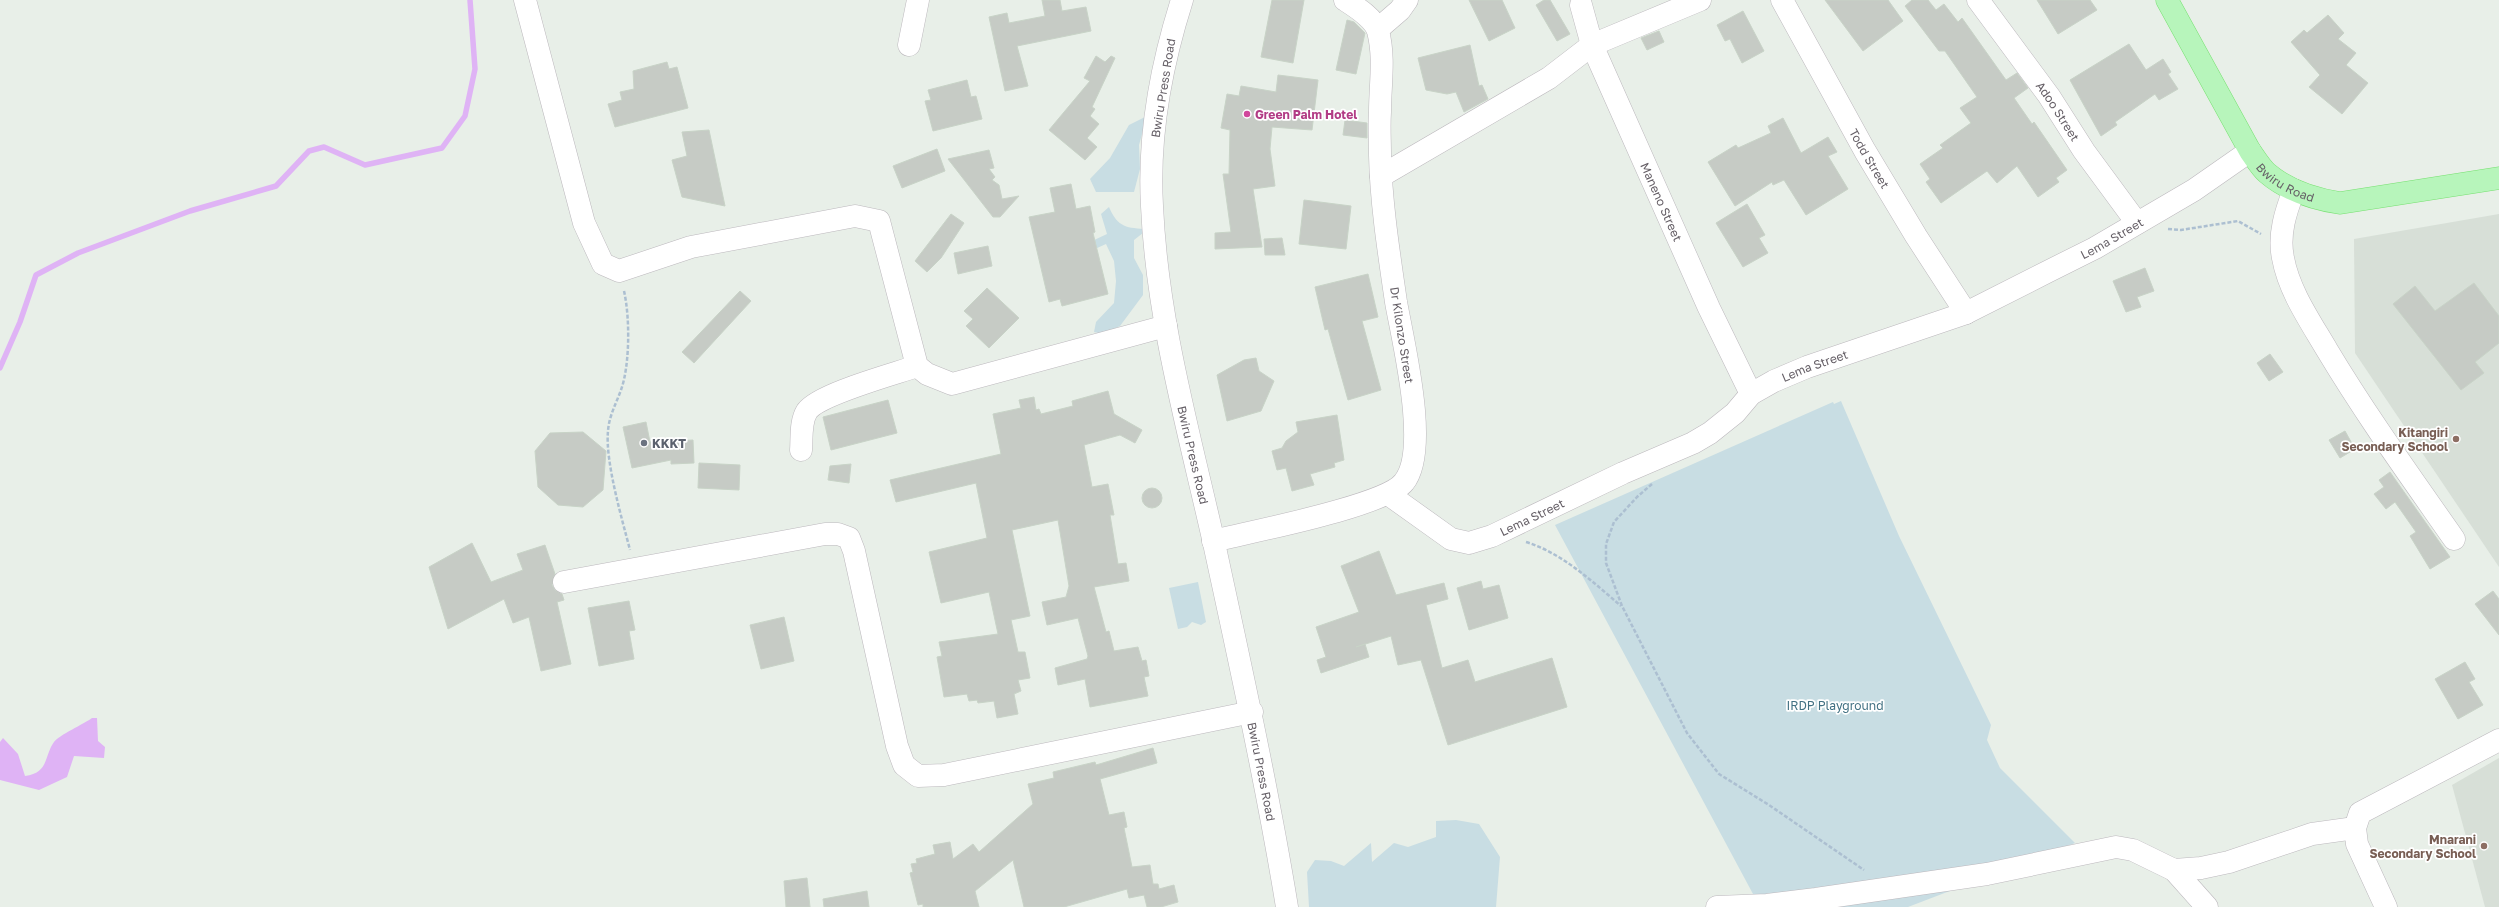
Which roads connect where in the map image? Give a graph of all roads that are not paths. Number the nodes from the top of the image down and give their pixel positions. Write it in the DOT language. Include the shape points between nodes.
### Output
graph roads {
  1 [pos="525,0"];
  2 [pos="918,0"];
  3 [pos="1182,0"];
  4 [pos="1345,0"];
  5 [pos="1407,0"];
  6 [pos="1700,0"];
  7 [pos="1782,0"];
  8 [pos="1978,0"];
  9 [pos="2167,0"];
  10 [pos="1580,3"];
  11 [pos="1378,30"];
  12 [pos="1618,36"];
  13 [pos="909,45"];
  14 [pos="1592,45"];
  15 [pos="2250,151"];
  16 [pos="1381,176"];
  17 [pos="2499,178"];
  18 [pos="2294,190"];
  19 [pos="2144,219"];
  20 [pos="1966,313"];
  21 [pos="1166,326"];
  22 [pos="917,366"];
  23 [pos="1751,394"];
  24 [pos="802,450"];
  25 [pos="1388,494"];
  26 [pos="2454,539"];
  27 [pos="1213,541"];
  28 [pos="564,582"];
  29 [pos="1252,712"];
  30 [pos="2499,740"];
  31 [pos="2355,828"];
  32 [pos="2174,870"];
  33 [pos="1287,907"];
  34 [pos="1717,907"];
  35 [pos="2207,907"];
  36 [pos="2386,907"];
  1 -- 22 [label="street" via="584,223 603,264 619,271 691,247 855,216 879,221"];
  2 -- 13 [label="street"];
  3 -- 21 [label="street, Bwiru Press Road" via="1168,45 1156,115 1153,160 1151,204 1156,262"];
  4 -- 11 [label="street" via="1369,18"];
  5 -- 11 [label="street"];
  6 -- 12 [label="street"];
  7 -- 20 [label="street, Todd Street" via="1865,151"];
  8 -- 19 [label="street, Adoo Street" via="2049,96 2084,151"];
  9 -- 15 [label="main road, Bwiru Road"];
  10 -- 12 [label="street" via="1595,27"];
  10 -- 14 [label="street, Maneno Street"];
  11 -- 16 [label="street, Dr Kilonzo Street" via="1382,67"];
  12 -- 14 [label="street"];
  14 -- 16 [label="street" via="1549,78"];
  14 -- 23 [label="street, Maneno Street" via="1712,314"];
  15 -- 18 [label="main road, Bwiru Road" via="2267,173"];
  15 -- 19 [label="street, Lema Street" via="2194,190"];
  16 -- 25 [label="street, Dr Kilonzo Street" via="1394,290 1414,410 1416,442 1412,464 1404,482"];
  17 -- 18 [label="main road, Bwiru Road" via="2340,203 2316,199"];
  18 -- 26 [label="street" via="2284,216 2281,241 2283,257 2300,305 2370,420"];
  19 -- 20 [label="street, Lema Street" via="2095,248"];
  20 -- 23 [label="street, Lema Street" via="1807,367"];
  21 -- 22 [label="street" via="952,384 926,374"];
  21 -- 27 [label="street, Bwiru Press Road" via="1182,409"];
  22 -- 24 [label="street" via="814,404 807,412 803,423"];
  23 -- 25 [label="street, Lema Street" via="1735,413 1693,443 1623,473 1492,536 1469,543 1451,540"];
  25 -- 27 [label="street, Dr Kilonzo Street" via="1362,504"];
  27 -- 29 [label="street, Bwiru Press Road"];
  28 -- 29 [label="street" via="825,534 838,534 849,538 897,746 904,765 918,776 944,775"];
  29 -- 33 [label="street, Bwiru Press Road"];
  30 -- 31 [label="street" via="2360,813"];
  31 -- 32 [label="street" via="2312,834 2229,862"];
  31 -- 36 [label="street" via="2357,844"];
  32 -- 34 [label="street" via="2133,850 2116,847 1987,874 1809,900"];
  32 -- 35 [label="street"];
}
